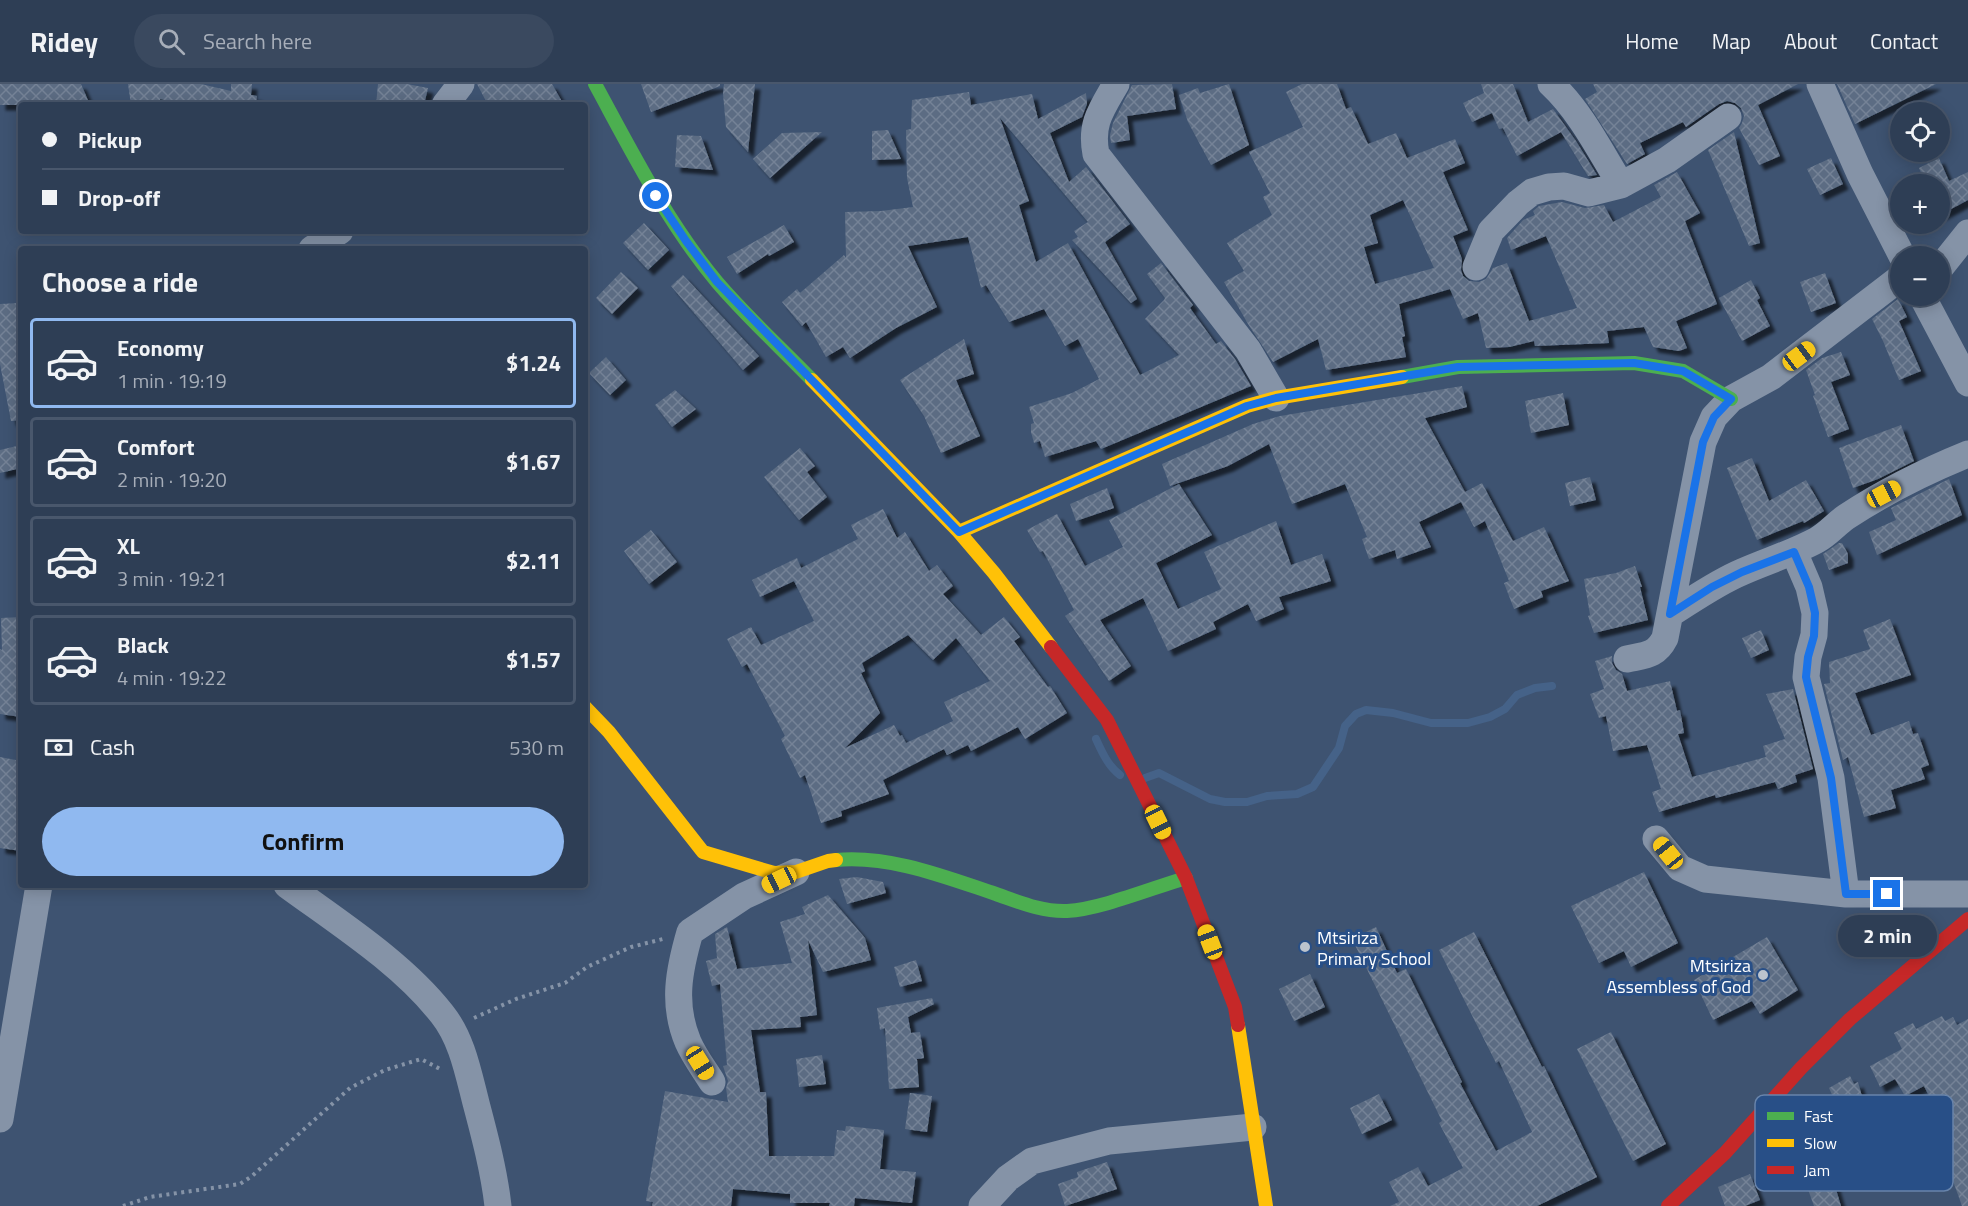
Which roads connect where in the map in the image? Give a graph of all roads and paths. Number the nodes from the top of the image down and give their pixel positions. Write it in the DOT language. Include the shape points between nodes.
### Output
graph roads {
  1 [pos="460,84"];
  2 [pos="595,84"];
  3 [pos="1116,84"];
  4 [pos="1551,84"];
  5 [pos="1820,84"];
  6 [pos="447,102"];
  7 [pos="1728,117"];
  8 [pos="1621,185"];
  9 [pos="335,234"];
  10 [pos="1968,234"];
  11 [pos="317,246"];
  12 [pos="1897,246"];
  13 [pos="1950,256"];
  14 [pos="1476,267"];
  15 [pos="1890,286"];
  16 [pos="1927,306"];
  17 [pos="1968,383"];
  18 [pos="1276,398"];
  19 [pos="1731,399"];
  20 [pos="1968,454"];
  21 [pos="959,532"];
  22 [pos="1794,552"];
  23 [pos="1670,614"];
  24 [pos="1627,659"];
  25 [pos="588,710"];
  26 [pos="1656,839"];
  27 [pos="796,872"];
  28 [pos="1186,878"];
  29 [pos="38,888"];
  30 [pos="291,888"];
  31 [pos="1846,894"];
  32 [pos="1968,894"];
  33 [pos="1968,919"];
  34 [pos="690,932"];
  35 [pos="453,1030"];
  36 [pos="712,1082"];
  37 [pos="472,1087"];
  38 [pos="1777,1095"];
  39 [pos="0,1119"];
  40 [pos="1755,1120"];
  41 [pos="1253,1127"];
  42 [pos="123,1206"];
  43 [pos="498,1206"];
  44 [pos="982,1206"];
  45 [pos="1266,1206"];
  46 [pos="1668,1206"];
  1 -- 6 [label="street"];
  2 -- 21 [label="street" via="656,196 717,282"];
  3 -- 18 [label="street" via="1096,120 1092,137 1096,154 1248,350"];
  4 -- 8 [label="street" via="1591,134"];
  5 -- 12 [label="street"];
  7 -- 8 [label="street" via="1667,160"];
  8 -- 14 [label="street" via="1589,194 1564,186 1532,192 1491,231"];
  9 -- 11 [label="street"];
  10 -- 13 [label="street"];
  15 -- 19 [label="street" via="1771,377"];
  16 -- 17 [label="street"];
  18 -- 19 [label="street" via="1458,367 1634,363 1683,371"];
  18 -- 21 [label="street" via="1247,406"];
  19 -- 23 [label="street" via="1714,417 1703,442"];
  20 -- 22 [label="street" via="1884,494"];
  21 -- 28 [label="street" via="1107,720"];
  22 -- 23 [label="street" via="1722,582"];
  22 -- 31 [label="street" via="1815,613 1806,677 1831,778"];
  23 -- 24 [label="street" via="1660,648"];
  25 -- 27 [label="street" via="703,852 774,873"];
  26 -- 31 [label="street" via="1680,868 1705,879"];
  27 -- 28 [label="street" via="828,861 858,858 928,871 1040,909 1067,911"];
  27 -- 34 [label="street" via="744,896"];
  28 -- 41 [label="street" via="1235,1006"];
  29 -- 39 [label="street"];
  30 -- 35 [label="street" via="398,969"];
  31 -- 32 [label="street"];
  33 -- 38 [label="street" via="1850,1019"];
  34 -- 35 [label="path" via="631,947 587,967 565,983 516,999"];
  34 -- 36 [label="street" via="677,992 679,1017 689,1044"];
  35 -- 37 [label="street"];
  37 -- 42 [label="path" via="422,1059 385,1070 350,1088 240,1184 150,1197"];
  37 -- 43 [label="street"];
  40 -- 46 [label="street" via="1725,1154"];
  41 -- 44 [label="street" via="1109,1142 1032,1161 1008,1178"];
  41 -- 45 [label="street"];
}
